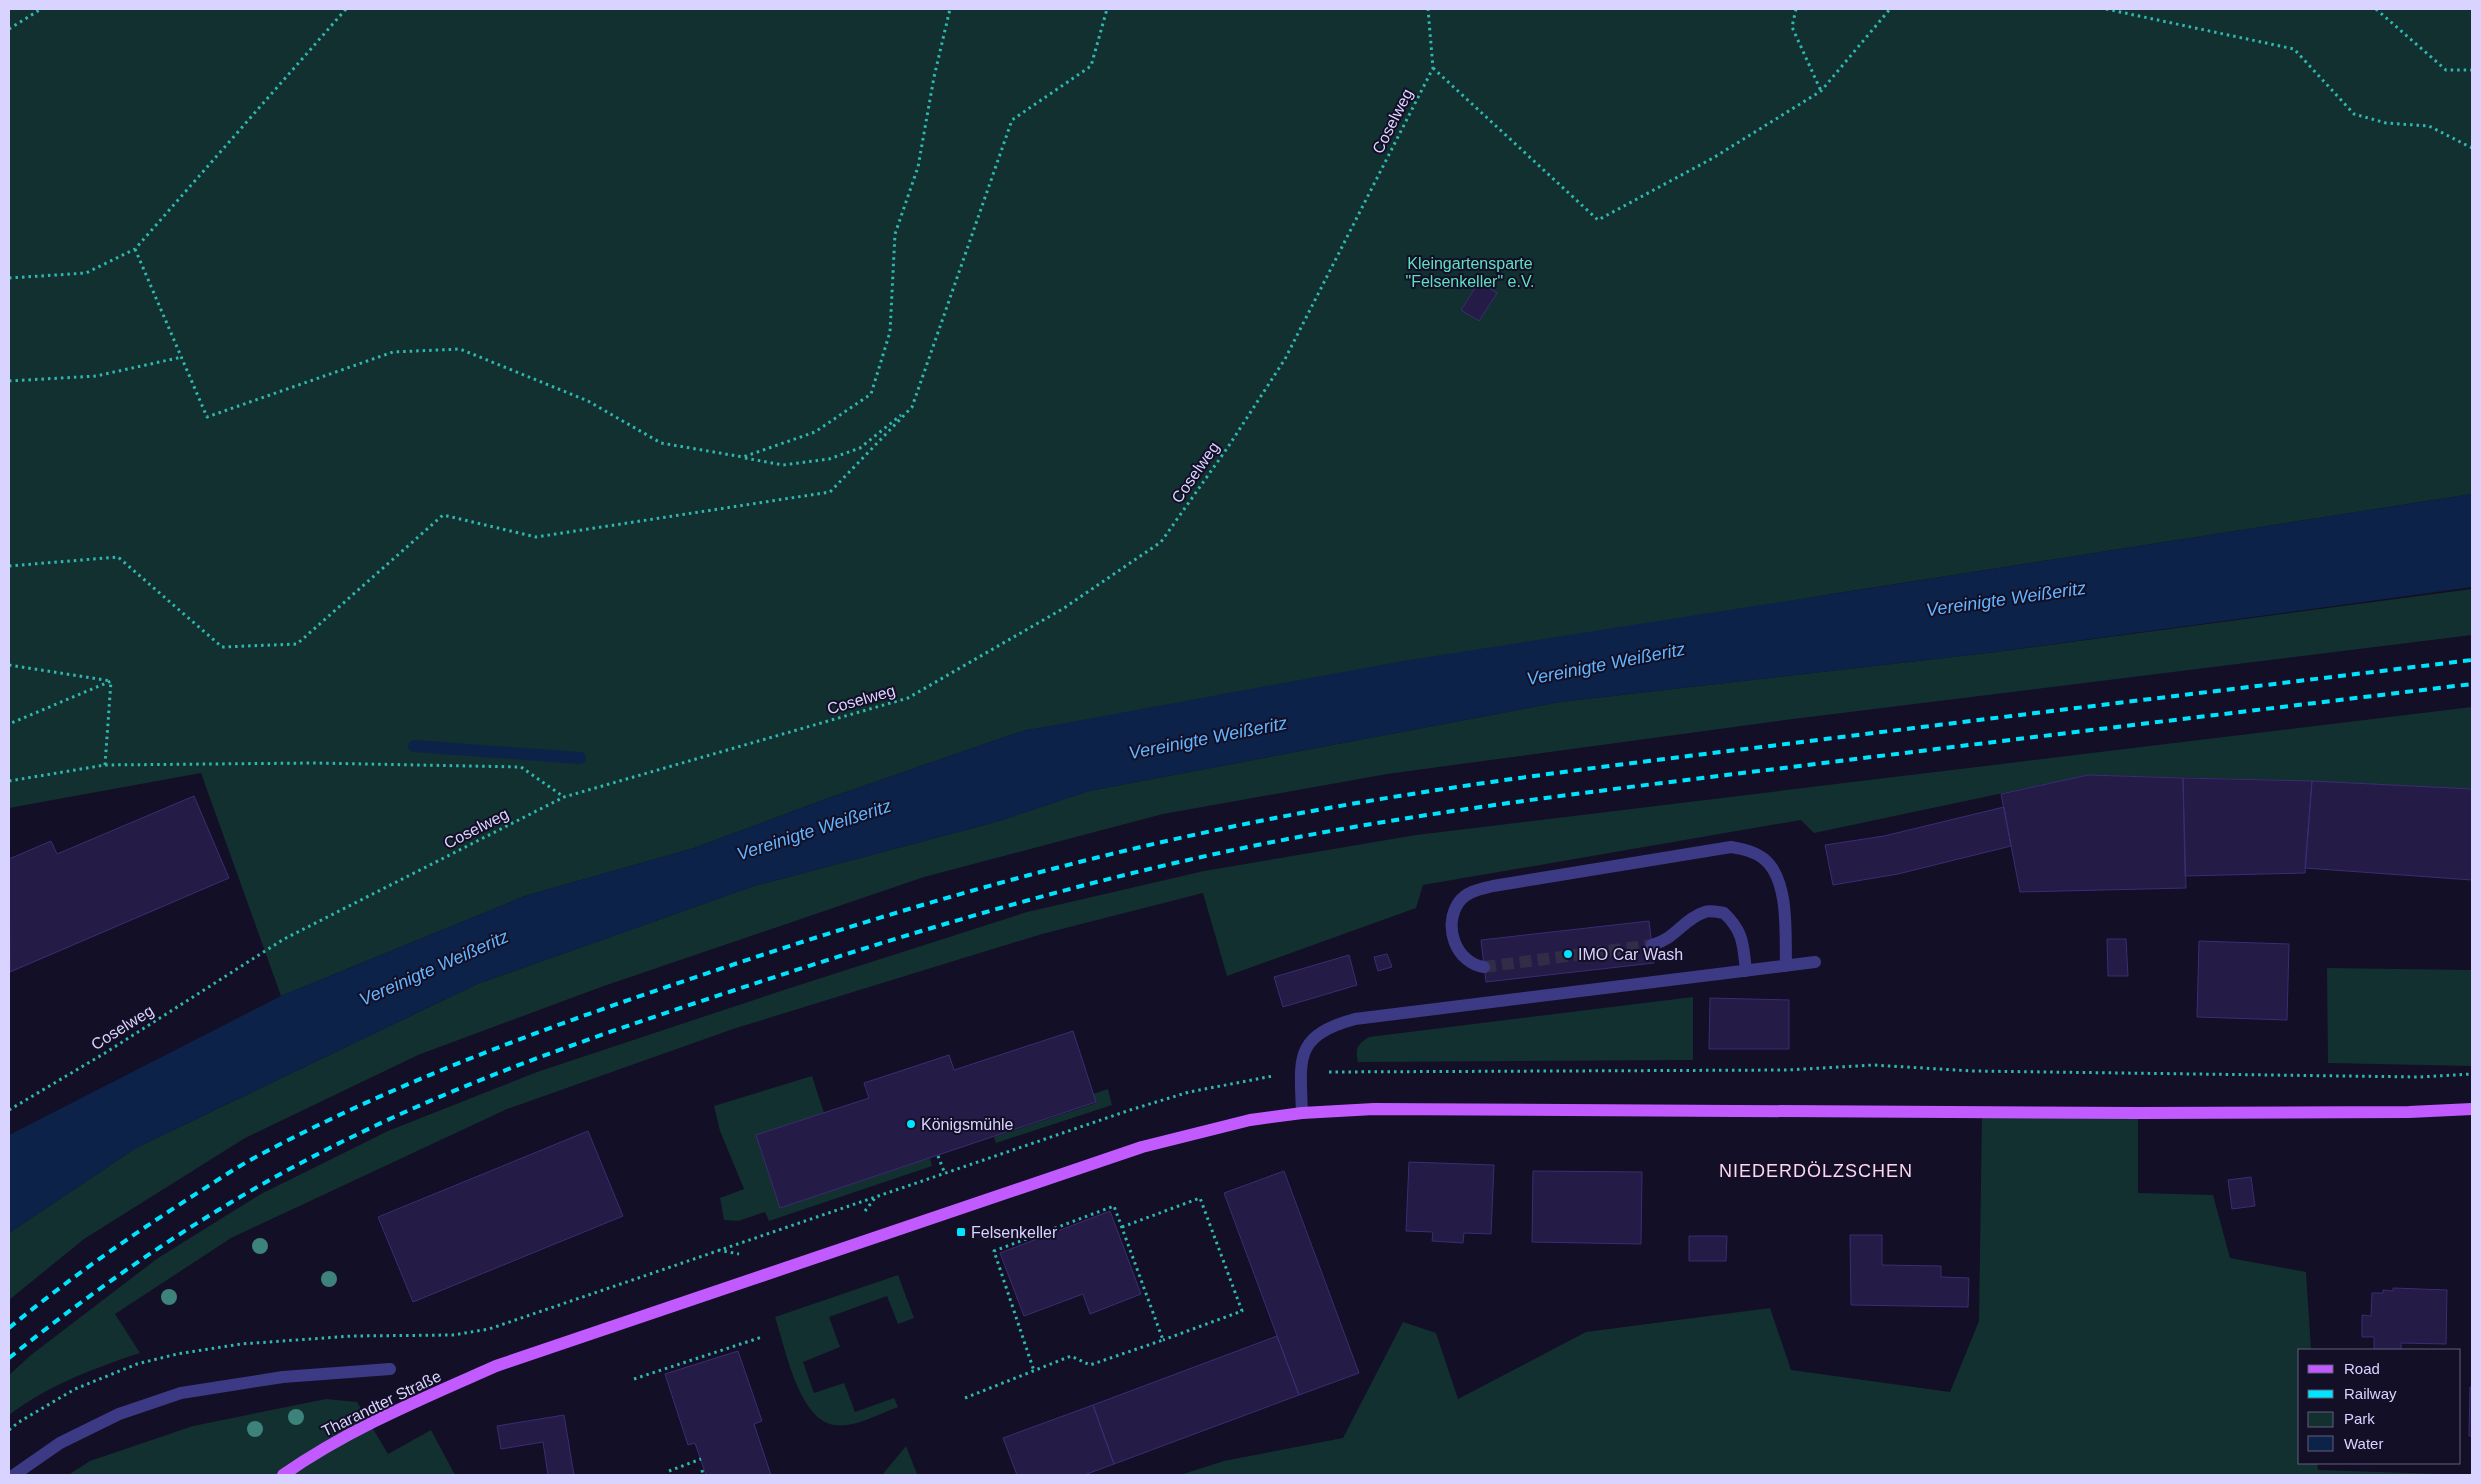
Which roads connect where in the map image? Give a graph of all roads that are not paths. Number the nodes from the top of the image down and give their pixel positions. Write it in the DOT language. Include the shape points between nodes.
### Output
graph roads {
  1 [pos="1652,945"];
  2 [pos="1815,962"];
  3 [pos="1786,966"];
  4 [pos="1484,967"];
  5 [pos="1746,971"];
  6 [pos="2472,1109"];
  7 [pos="1302,1113"];
  8 [pos="390,1369"];
  9 [pos="14,1475"];
  10 [pos="283,1475"];
  1 -- 5 [label="lane" via="1665,941 1689,920 1706,912 1724,912 1736,924 1743,938"];
  2 -- 3 [label="lane"];
  3 -- 4 [label="lane" via="1785,914 1776,874 1764,859 1750,851 1731,847 1472,891 1459,902 1453,917 1453,935 1457,950 1466,961"];
  3 -- 5 [label="lane"];
  5 -- 7 [label="lane" via="1355,1019 1330,1026 1310,1040 1302,1063"];
  6 -- 7 [label="main road, Tharandter Straße" via="2342,1113 1374,1109"];
  7 -- 10 [label="main road, Tharandter Straße" via="1241,1122 1142,1148 496,1366 396,1410 304,1460"];
  8 -- 9 [label="lane" via="283,1377 181,1393 119,1414 60,1443"];
}
